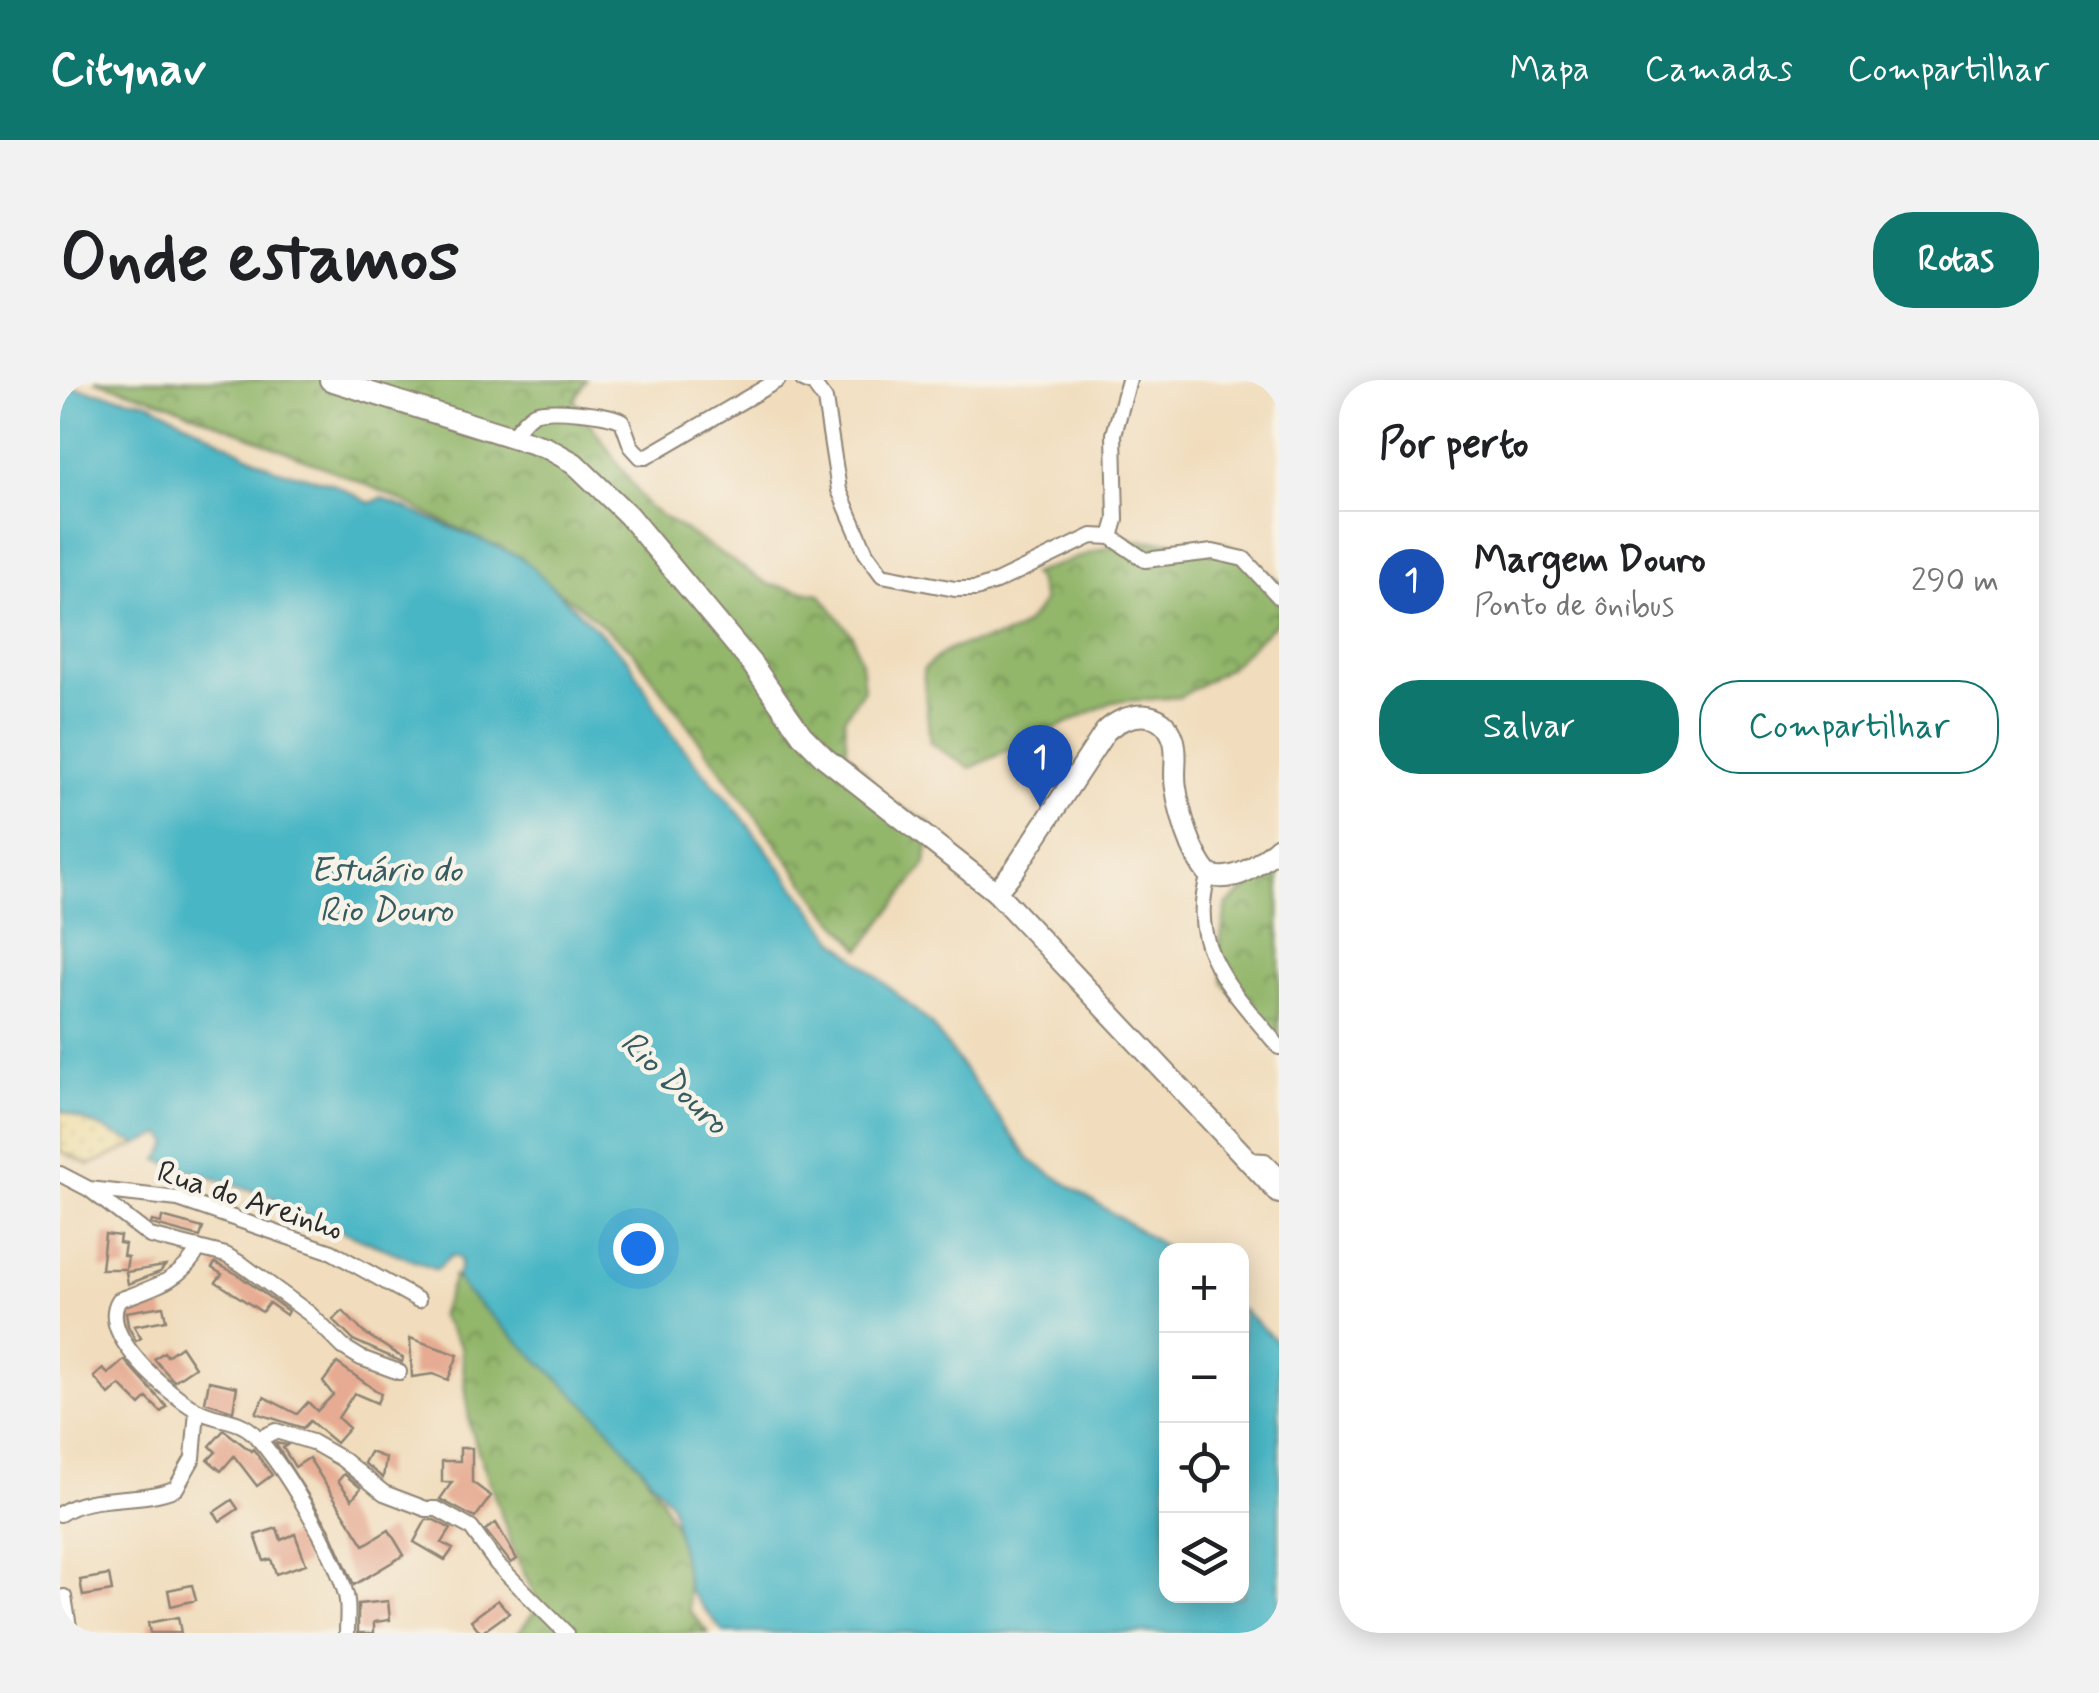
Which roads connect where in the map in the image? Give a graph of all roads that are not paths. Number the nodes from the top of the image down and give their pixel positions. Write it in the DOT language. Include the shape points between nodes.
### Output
graph roads {
  1 [pos="330,380"];
  2 [pos="748,380"];
  3 [pos="778,380"];
  4 [pos="802,380"];
  5 [pos="1130,380"];
  6 [pos="373,386"];
  7 [pos="750,397"];
  8 [pos="512,436"];
  9 [pos="1111,538"];
  10 [pos="1279,597"];
  11 [pos="1279,848"];
  12 [pos="1209,875"];
  13 [pos="996,892"];
  14 [pos="1279,1047"];
  15 [pos="1248,1160"];
  16 [pos="60,1174"];
  17 [pos="1279,1175"];
  18 [pos="88,1188"];
  19 [pos="1279,1193"];
  20 [pos="199,1248"];
  21 [pos="418,1300"];
  22 [pos="399,1372"];
  23 [pos="197,1410"];
  24 [pos="258,1440"];
  25 [pos="60,1514"];
  26 [pos="60,1598"];
  27 [pos="66,1624"];
  28 [pos="346,1633"];
  29 [pos="566,1633"];
  1 -- 6 [label="main road"];
  2 -- 7 [label="street"];
  3 -- 7 [label="street"];
  4 -- 9 [label="street" via="824,400 839,490 882,575 976,588 1092,536"];
  5 -- 9 [label="street" via="1114,434"];
  6 -- 8 [label="main road"];
  7 -- 8 [label="street" via="646,457 631,446 622,421 604,414 534,414"];
  8 -- 13 [label="main road" via="548,448 598,485 703,604 802,735"];
  9 -- 10 [label="street" via="1145,560 1213,552 1244,559"];
  11 -- 12 [label="main road" via="1230,877"];
  12 -- 13 [label="main road" via="1198,862 1175,787 1174,738 1138,714 1105,732"];
  12 -- 14 [label="street" via="1200,922 1208,954"];
  13 -- 15 [label="main road"];
  15 -- 17 [label="street" via="1265,1161"];
  15 -- 19 [label="main road"];
  16 -- 18 [label="street, Rua do Areinho"];
  18 -- 20 [label="street" via="150,1236"];
  18 -- 21 [label="street, Rua do Areinho" via="178,1199 249,1223 332,1252"];
  20 -- 22 [label="street" via="243,1265 343,1347"];
  20 -- 23 [label="street" via="166,1283 119,1300 112,1317 124,1346"];
  23 -- 24 [label="street" via="245,1426"];
  23 -- 25 [label="street" via="193,1458 176,1488 86,1502"];
  24 -- 28 [label="street" via="300,1498 340,1577"];
  24 -- 29 [label="street" via="276,1430 312,1442 384,1493 448,1514 470,1528"];
  26 -- 27 [label="street"];
}
